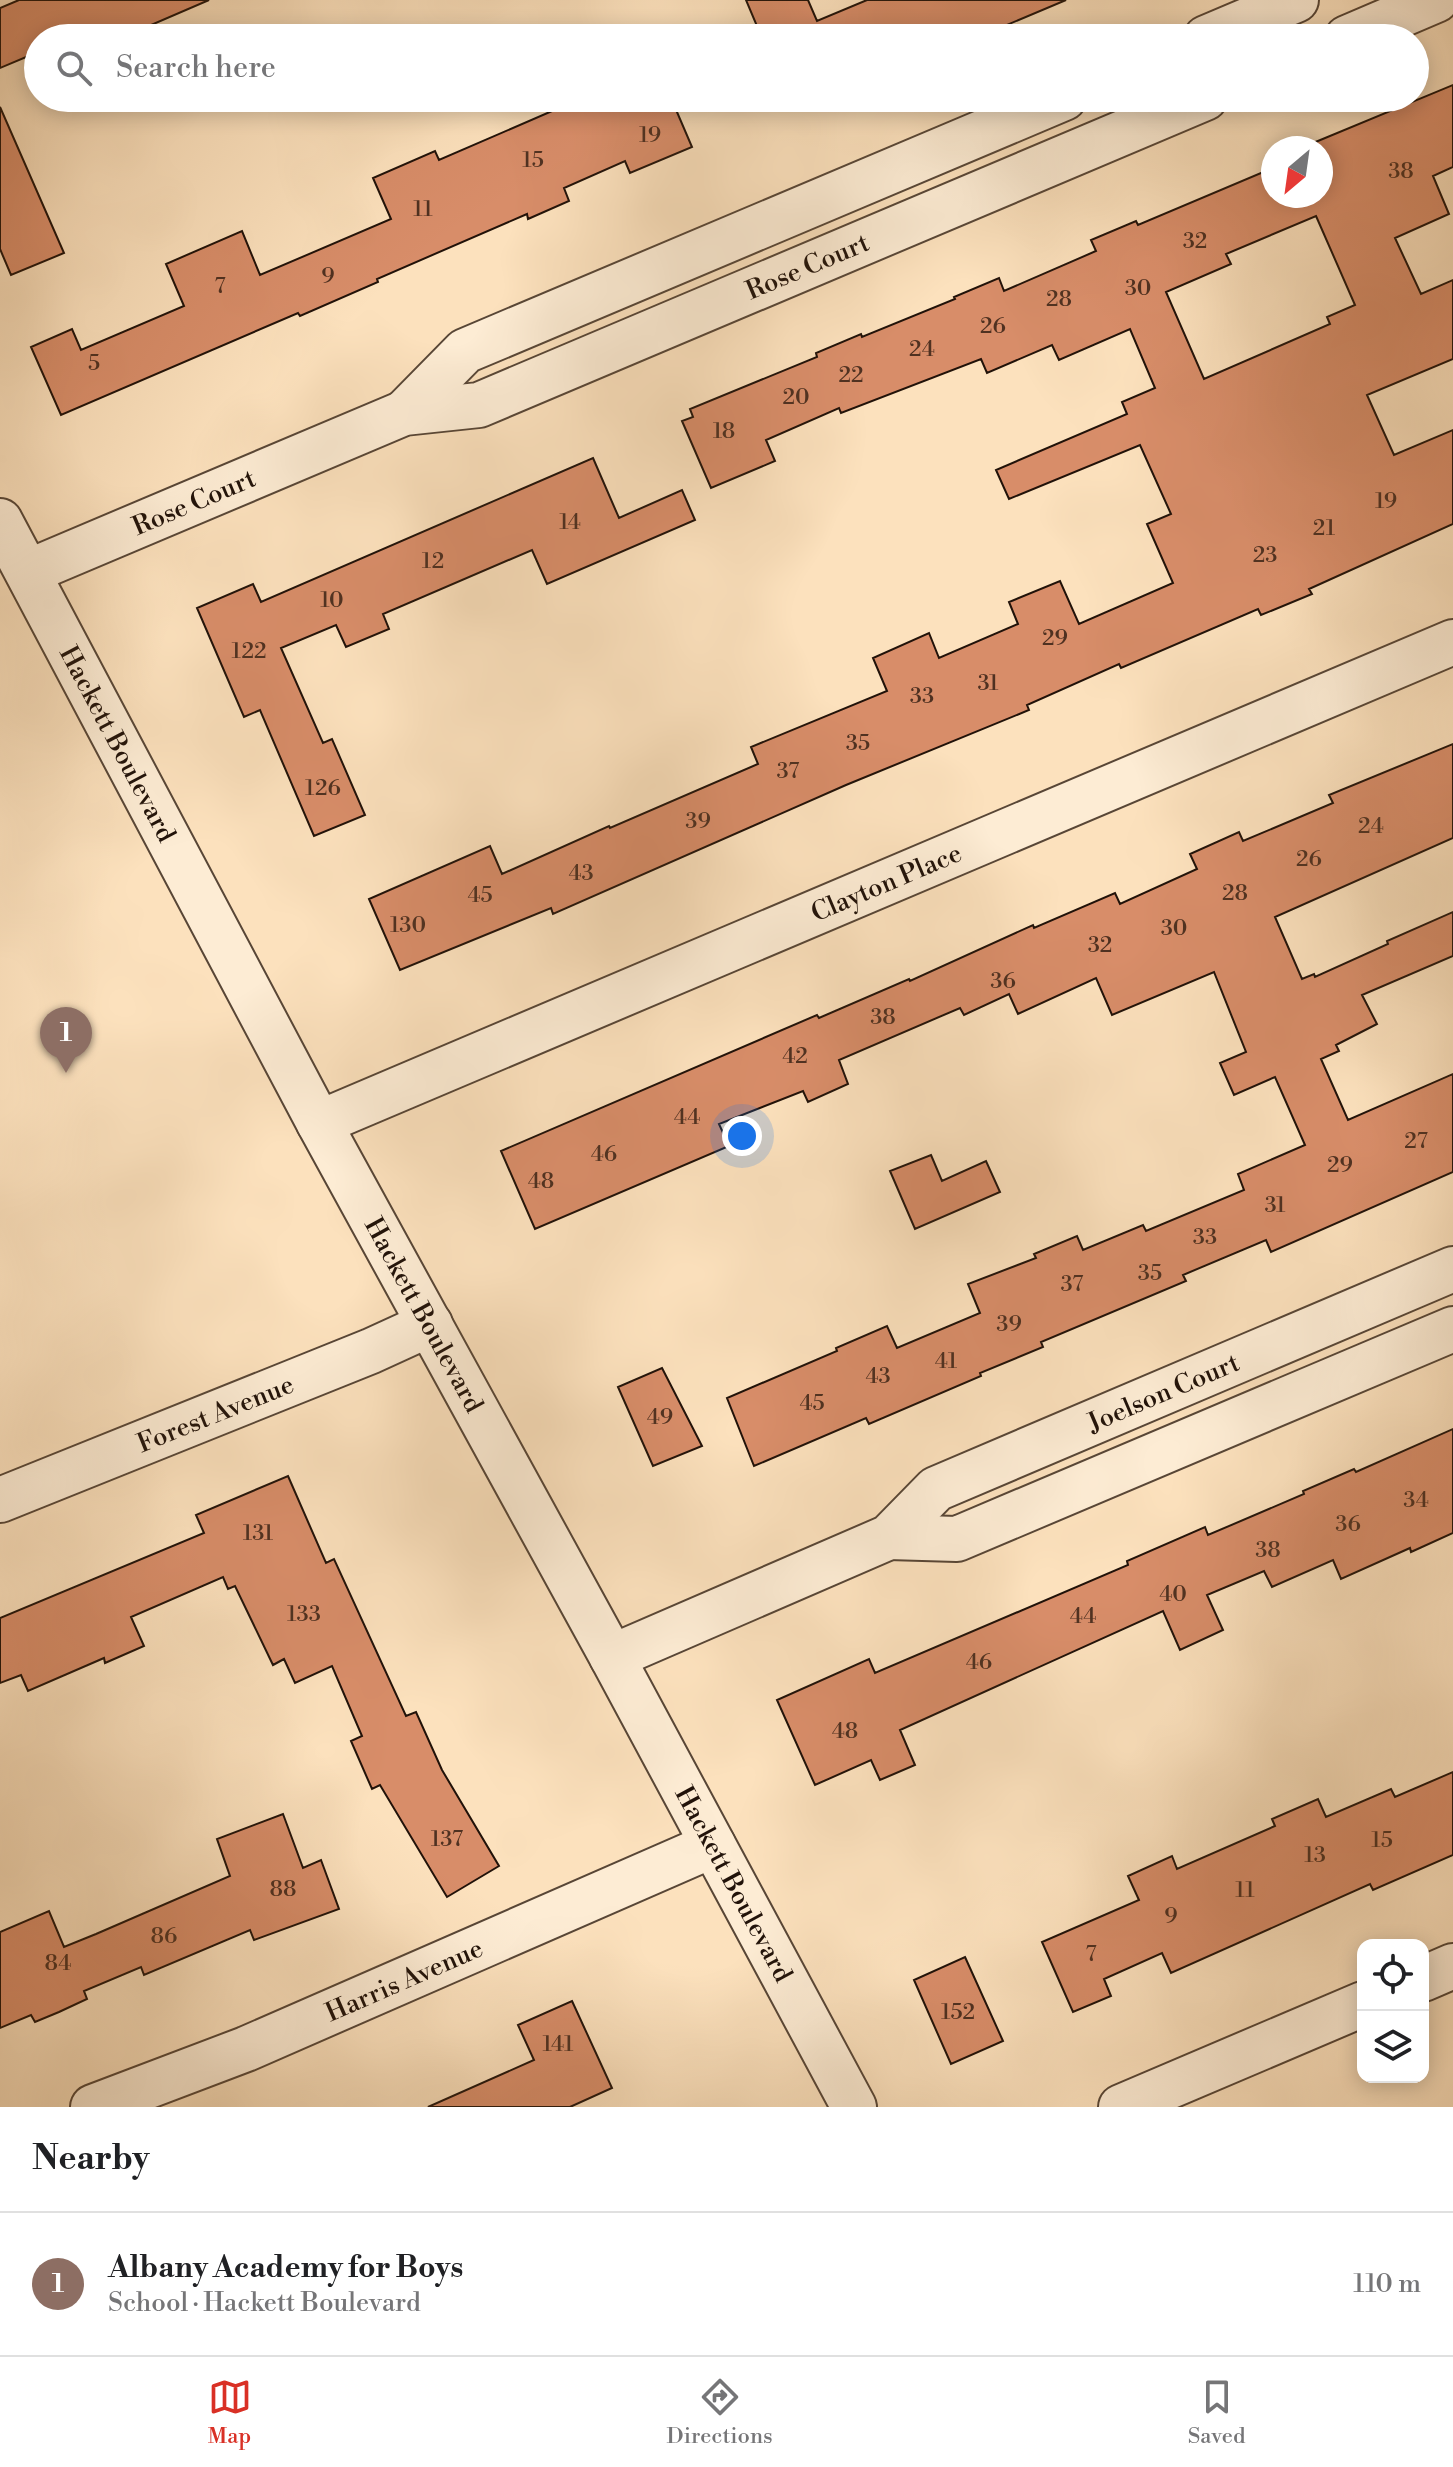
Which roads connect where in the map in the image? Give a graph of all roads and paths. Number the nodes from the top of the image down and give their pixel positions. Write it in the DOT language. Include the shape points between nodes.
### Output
graph roads {
  1 [pos="1296,0"];
  2 [pos="1436,0"];
  3 [pos="1239,24"];
  4 [pos="1380,24"];
  5 [pos="1031,112"];
  6 [pos="1172,112"];
  7 [pos="404,413"];
  8 [pos="0,521"];
  9 [pos="28,572"];
  10 [pos="1453,642"];
  11 [pos="319,1123"];
  12 [pos="1453,1269"];
  13 [pos="430,1324"];
  14 [pos="1453,1329"];
  15 [pos="1275,1345"];
  16 [pos="1297,1395"];
  17 [pos="0,1500"];
  18 [pos="889,1537"];
  19 [pos="612,1657"];
  20 [pos="713,1845"];
  21 [pos="1453,1966"];
  22 [pos="1429,1976"];
  23 [pos="1357,2007"];
  24 [pos="93,2107"];
  25 [pos="854,2107"];
  26 [pos="1121,2107"];
  1 -- 3 [label="street"];
  2 -- 4 [label="street"];
  5 -- 7 [label="street, Rose Court" via="465,351"];
  6 -- 7 [label="street, Rose Court" via="479,405"];
  7 -- 9 [label="street, Rose Court"];
  8 -- 9 [label="street, Hackett Boulevard"];
  9 -- 11 [label="street, Hackett Boulevard"];
  10 -- 11 [label="street, Clayton Place"];
  11 -- 13 [label="street, Hackett Boulevard"];
  12 -- 15 [label="street, Joelson Court"];
  13 -- 17 [label="street, Forest Avenue"];
  13 -- 19 [label="street, Hackett Boulevard"];
  14 -- 16 [label="street, Joelson Court"];
  15 -- 16 [label="street"];
  15 -- 18 [label="street, Joelson Court" via="936,1489"];
  16 -- 18 [label="street, Joelson Court" via="957,1539"];
  18 -- 19 [label="street, Joelson Court"];
  19 -- 20 [label="street, Hackett Boulevard"];
  20 -- 24 [label="street, Harris Avenue" via="246,2049"];
  20 -- 25 [label="street, Hackett Boulevard"];
  21 -- 22 [label="street"];
  23 -- 26 [label="street"];
}
